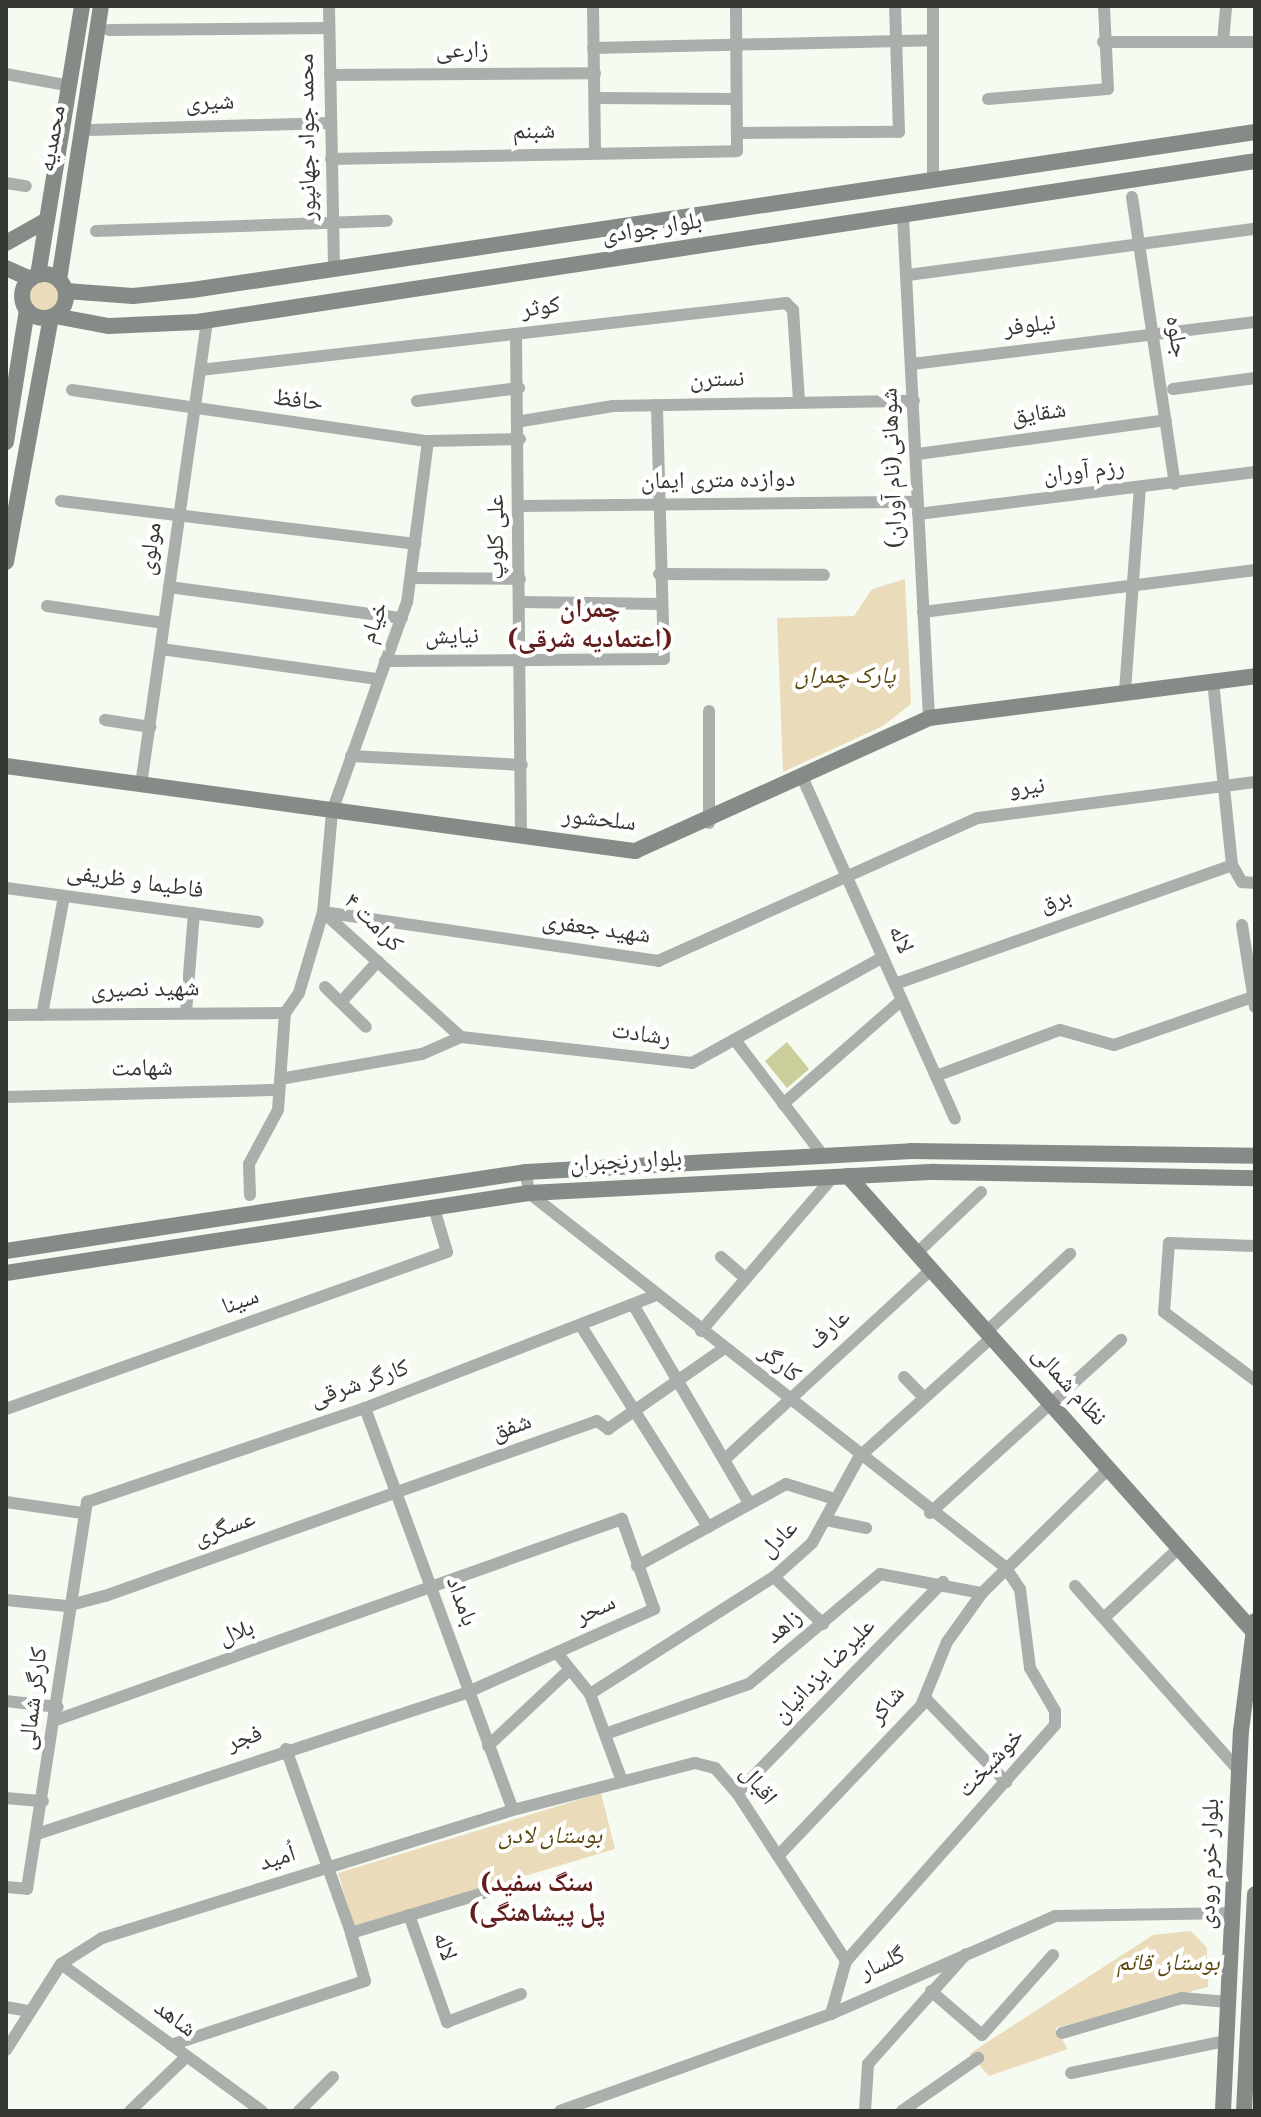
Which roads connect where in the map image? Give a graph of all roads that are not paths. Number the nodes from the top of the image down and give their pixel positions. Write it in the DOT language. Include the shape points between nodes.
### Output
graph roads {
  1 [pos="82,6"];
  2 [pos="101,6"];
  3 [pos="329,6"];
  4 [pos="593,6"];
  5 [pos="736,6"];
  6 [pos="895,6"];
  7 [pos="933,6"];
  8 [pos="1104,6"];
  9 [pos="1226,6"];
  10 [pos="329,28"];
  11 [pos="109,30"];
  12 [pos="933,40"];
  13 [pos="1103,42"];
  14 [pos="1223,42"];
  15 [pos="1255,42"];
  16 [pos="896,43"];
  17 [pos="736,46"];
  18 [pos="593,48"];
  19 [pos="595,73"];
  20 [pos="6,74"];
  21 [pos="330,75"];
  22 [pos="70,86"];
  23 [pos="595,98"];
  24 [pos="736,99"];
  25 [pos="988,99"];
  26 [pos="330,123"];
  27 [pos="91,130"];
  28 [pos="1255,132"];
  29 [pos="737,133"];
  30 [pos="595,153"];
  31 [pos="1103,156"];
  32 [pos="331,159"];
  33 [pos="1255,161"];
  34 [pos="933,177"];
  35 [pos="6,183"];
  36 [pos="1109,184"];
  37 [pos="26,186"];
  38 [pos="1132,197"];
  39 [pos="903,217"];
  40 [pos="333,219"];
  41 [pos="47,220"];
  42 [pos="387,221"];
  43 [pos="1255,229"];
  44 [pos="96,231"];
  45 [pos="6,243"];
  46 [pos="1139,246"];
  47 [pos="6,268"];
  48 [pos="334,268"];
  49 [pos="908,275"];
  50 [pos="34,277"];
  51 [pos="62,285"];
  52 [pos="6,294"];
  53 [pos="25,306"];
  54 [pos="53,316"];
  55 [pos="207,320"];
  56 [pos="1255,322"];
  57 [pos="1153,334"];
  58 [pos="516,335"];
  59 [pos="912,364"];
  60 [pos="200,370"];
  61 [pos="1255,378"];
  62 [pos="519,388"];
  63 [pos="1173,389"];
  64 [pos="72,390"];
  65 [pos="417,401"];
  66 [pos="799,401"];
  67 [pos="914,401"];
  68 [pos="657,405"];
  69 [pos="195,412"];
  70 [pos="1166,420"];
  71 [pos="522,421"];
  72 [pos="520,439"];
  73 [pos="428,441"];
  74 [pos="6,442"];
  75 [pos="918,454"];
  76 [pos="1255,472"];
  77 [pos="1175,484"];
  78 [pos="1140,489"];
  79 [pos="61,501"];
  80 [pos="655,505"];
  81 [pos="520,506"];
  82 [pos="918,508"];
  83 [pos="179,518"];
  84 [pos="415,544"];
  85 [pos="6,562"];
  86 [pos="1255,570"];
  87 [pos="659,574"];
  88 [pos="824,575"];
  89 [pos="412,578"];
  90 [pos="520,579"];
  91 [pos="1132,586"];
  92 [pos="169,587"];
  93 [pos="520,602"];
  94 [pos="661,604"];
  95 [pos="47,606"];
  96 [pos="923,612"];
  97 [pos="402,618"];
  98 [pos="164,623"];
  99 [pos="161,649"];
  100 [pos="523,659"];
  101 [pos="385,661"];
  102 [pos="1255,676"];
  103 [pos="378,679"];
  104 [pos="1213,681"];
  105 [pos="1125,691"];
  106 [pos="709,711"];
  107 [pos="929,718"];
  108 [pos="105,720"];
  109 [pos="150,727"];
  110 [pos="351,756"];
  111 [pos="522,765"];
  112 [pos="6,766"];
  113 [pos="803,779"];
  114 [pos="1255,782"];
  115 [pos="141,785"];
  116 [pos="1224,786"];
  117 [pos="332,812"];
  118 [pos="709,823"];
  119 [pos="521,836"];
  120 [pos="1232,865"];
  121 [pos="847,877"];
  122 [pos="1255,883"];
  123 [pos="6,888"];
  124 [pos="64,896"];
  125 [pos="323,912"];
  126 [pos="194,913"];
  127 [pos="258,922"];
  128 [pos="1242,925"];
  129 [pos="883,957"];
  130 [pos="378,961"];
  131 [pos="895,984"];
  132 [pos="325,987"];
  133 [pos="902,1000"];
  134 [pos="341,1002"];
  135 [pos="1254,1002"];
  136 [pos="186,1012"];
  137 [pos="285,1013"];
  138 [pos="6,1015"];
  139 [pos="42,1015"];
  140 [pos="366,1027"];
  141 [pos="461,1037"];
  142 [pos="735,1040"];
  143 [pos="936,1076"];
  144 [pos="280,1085"];
  145 [pos="6,1097"];
  146 [pos="783,1104"];
  147 [pos="955,1119"];
  148 [pos="821,1153"];
  149 [pos="1255,1156"];
  150 [pos="526,1172"];
  151 [pos="841,1176"];
  152 [pos="1255,1178"];
  153 [pos="981,1192"];
  154 [pos="529,1193"];
  155 [pos="250,1195"];
  156 [pos="434,1208"];
  157 [pos="1255,1246"];
  158 [pos="6,1251"];
  159 [pos="918,1252"];
  160 [pos="1070,1254"];
  161 [pos="721,1257"];
  162 [pos="932,1269"];
  163 [pos="6,1273"];
  164 [pos="746,1279"];
  165 [pos="656,1295"];
  166 [pos="634,1306"];
  167 [pos="581,1326"];
  168 [pos="701,1331"];
  169 [pos="988,1335"];
  170 [pos="1121,1340"];
  171 [pos="723,1349"];
  172 [pos="904,1377"];
  173 [pos="678,1380"];
  174 [pos="1255,1380"];
  175 [pos="923,1397"];
  176 [pos="786,1400"];
  177 [pos="1052,1404"];
  178 [pos="365,1408"];
  179 [pos="6,1409"];
  180 [pos="635,1409"];
  181 [pos="859,1457"];
  182 [pos="724,1460"];
  183 [pos="1109,1468"];
  184 [pos="396,1492"];
  185 [pos="835,1499"];
  186 [pos="6,1502"];
  187 [pos="749,1503"];
  188 [pos="82,1513"];
  189 [pos="930,1513"];
  190 [pos="622,1519"];
  191 [pos="826,1520"];
  192 [pos="708,1527"];
  193 [pos="866,1528"];
  194 [pos="1179,1548"];
  195 [pos="637,1566"];
  196 [pos="1005,1567"];
  197 [pos="774,1577"];
  198 [pos="943,1582"];
  199 [pos="1075,1586"];
  200 [pos="432,1590"];
  201 [pos="982,1593"];
  202 [pos="6,1600"];
  203 [pos="67,1606"];
  204 [pos="1105,1617"];
  205 [pos="823,1624"];
  206 [pos="1254,1625"];
  207 [pos="557,1653"];
  208 [pos="569,1670"];
  209 [pos="468,1692"];
  210 [pos="590,1694"];
  211 [pos="925,1698"];
  212 [pos="6,1701"];
  213 [pos="57,1713"];
  214 [pos="608,1733"];
  215 [pos="488,1746"];
  216 [pos="286,1749"];
  217 [pos="1239,1771"];
  218 [pos="622,1781"];
  219 [pos="1006,1782"];
  220 [pos="737,1793"];
  221 [pos="6,1798"];
  222 [pos="43,1801"];
  223 [pos="513,1810"];
  224 [pos="37,1834"];
  225 [pos="778,1856"];
  226 [pos="330,1867"];
  227 [pos="6,1887"];
  228 [pos="490,1891"];
  229 [pos="1255,1894"];
  230 [pos="1254,1912"];
  231 [pos="1233,1913"];
  232 [pos="409,1915"];
  233 [pos="1254,1931"];
  234 [pos="351,1933"];
  235 [pos="971,1949"];
  236 [pos="1053,1955"];
  237 [pos="846,1961"];
  238 [pos="61,1964"];
  239 [pos="931,1991"];
  240 [pos="521,1994"];
  241 [pos="1228,2002"];
  242 [pos="6,2007"];
  243 [pos="28,2011"];
  244 [pos="831,2014"];
  245 [pos="1062,2033"];
  246 [pos="1252,2038"];
  247 [pos="1226,2041"];
  248 [pos="171,2045"];
  249 [pos="6,2050"];
  250 [pos="186,2057"];
  251 [pos="978,2058"];
  252 [pos="1071,2073"];
  253 [pos="333,2077"];
  254 [pos="130,2111"];
  255 [pos="262,2111"];
  256 [pos="299,2111"];
  257 [pos="560,2111"];
  258 [pos="865,2111"];
  259 [pos="902,2111"];
  260 [pos="1223,2111"];
  261 [pos="1244,2111"];
  1 -- 22 [label="street, محمدیه"];
  2 -- 51 [label="street, محمدیه"];
  3 -- 10 [label="street, محمد جواد جهانپور"];
  4 -- 18 [label="street"];
  5 -- 17 [label="street"];
  6 -- 16 [label="street"];
  7 -- 12 [label="street"];
  8 -- 13 [label="street"];
  9 -- 14 [label="street"];
  10 -- 11 [label="street"];
  10 -- 21 [label="street, محمد جواد جهانپور"];
  12 -- 16 [label="street"];
  12 -- 34 [label="street"];
  13 -- 14 [label="street"];
  13 -- 25 [label="street" via="1108,89"];
  14 -- 15 [label="street"];
  16 -- 17 [label="street"];
  16 -- 29 [label="street" via="899,132"];
  17 -- 18 [label="street"];
  17 -- 24 [label="street"];
  18 -- 19 [label="street"];
  19 -- 21 [label="street, زارعی"];
  19 -- 23 [label="street"];
  20 -- 22 [label="street"];
  21 -- 26 [label="street, محمد جواد جهانپور"];
  22 -- 41 [label="street, محمدیه"];
  23 -- 24 [label="street"];
  23 -- 30 [label="street"];
  24 -- 29 [label="street"];
  26 -- 27 [label="street, شیری"];
  26 -- 32 [label="street, محمد جواد جهانپور"];
  28 -- 31 [label="street, بلوار جوادی"];
  29 -- 30 [label="street, شبنم" via="737,151"];
  30 -- 32 [label="street, شبنم"];
  31 -- 34 [label="street, بلوار جوادی"];
  31 -- 36 [label="street"];
  32 -- 40 [label="street, محمد جواد جهانپور"];
  33 -- 36 [label="street, بلوار جوادی"];
  34 -- 48 [label="street, بلوار جوادی"];
  35 -- 37 [label="street"];
  36 -- 39 [label="street, بلوار جوادی"];
  38 -- 46 [label="street, جلوه"];
  39 -- 49 [label="street, شوهانی(نام آوران)"];
  39 -- 55 [label="street, بلوار جوادی"];
  40 -- 42 [label="street"];
  40 -- 44 [label="street"];
  40 -- 48 [label="street, محمد جواد جهانپور"];
  41 -- 45 [label="street"];
  41 -- 50 [label="street, محمدیه"];
  43 -- 46 [label="street"];
  46 -- 49 [label="street"];
  46 -- 57 [label="street, جلوه"];
  47 -- 50 [label="street, بلوار جوادی"];
  48 -- 51 [label="street, بلوار جوادی" via="148,295"];
  49 -- 59 [label="street, شوهانی(نام آوران)"];
  50 -- 51 [label="street, بلوار جوادی"];
  50 -- 53 [label="street, محمدیه"];
  51 -- 54 [label="street, محمدیه"];
  52 -- 53 [label="street, بلوار جوادی"];
  53 -- 54 [label="street, بلوار جوادی"];
  53 -- 74 [label="street"];
  54 -- 55 [label="street, بلوار جوادی" via="121,327"];
  54 -- 85 [label="street"];
  55 -- 60 [label="street, مولوی"];
  56 -- 57 [label="street, نیلوفر"];
  57 -- 59 [label="street, نیلوفر"];
  57 -- 70 [label="street, جلوه"];
  58 -- 60 [label="street, کوثر"];
  58 -- 62 [label="street, علی کلوپ"];
  58 -- 66 [label="street, کوثر" via="786,303 793,310"];
  59 -- 67 [label="street, شوهانی(نام آوران)"];
  60 -- 69 [label="street, مولوی"];
  61 -- 63 [label="street"];
  62 -- 65 [label="street"];
  62 -- 71 [label="street, علی کلوپ"];
  64 -- 69 [label="street, حافظ"];
  66 -- 67 [label="street, نسترن"];
  66 -- 68 [label="street, نسترن"];
  67 -- 75 [label="street, شوهانی(نام آوران)"];
  68 -- 71 [label="street, نسترن"];
  68 -- 80 [label="street"];
  69 -- 73 [label="street, حافظ"];
  69 -- 83 [label="street, مولوی"];
  70 -- 75 [label="street, شقایق"];
  70 -- 77 [label="street, جلوه"];
  71 -- 72 [label="street, علی کلوپ"];
  72 -- 73 [label="street, حافظ"];
  72 -- 81 [label="street, علی کلوپ"];
  73 -- 84 [label="street, خیام"];
  75 -- 82 [label="street, شوهانی(نام آوران)"];
  76 -- 77 [label="street, رزم آوران"];
  77 -- 78 [label="street, رزم آوران"];
  78 -- 82 [label="street, رزم آوران"];
  78 -- 91 [label="street"];
  79 -- 83 [label="street"];
  80 -- 81 [label="street, دوازده متری ایمان"];
  80 -- 82 [label="street, دوازده متری ایمان"];
  80 -- 87 [label="street"];
  81 -- 90 [label="street, علی کلوپ"];
  82 -- 96 [label="street, شوهانی(نام آوران)"];
  83 -- 84 [label="street"];
  83 -- 92 [label="street, مولوی"];
  84 -- 89 [label="street, خیام"];
  86 -- 91 [label="street"];
  87 -- 88 [label="street"];
  87 -- 94 [label="street"];
  89 -- 90 [label="street"];
  89 -- 97 [label="street, خیام"];
  90 -- 93 [label="street, علی کلوپ"];
  91 -- 96 [label="street"];
  91 -- 105 [label="street"];
  92 -- 97 [label="street"];
  92 -- 98 [label="street, مولوی"];
  93 -- 94 [label="street"];
  93 -- 100 [label="street, علی کلوپ"];
  94 -- 100 [label="street, نیایش" via="664,659"];
  95 -- 98 [label="street"];
  96 -- 107 [label="street, شوهانی(نام آوران)"];
  97 -- 101 [label="street, خیام"];
  98 -- 99 [label="street, مولوی"];
  99 -- 103 [label="street"];
  99 -- 109 [label="street, مولوی"];
  100 -- 101 [label="street, نیایش"];
  100 -- 111 [label="street, علی کلوپ"];
  101 -- 103 [label="street, خیام"];
  102 -- 104 [label="street, سلحشور"];
  103 -- 110 [label="street, خیام"];
  104 -- 105 [label="street, سلحشور"];
  104 -- 116 [label="street"];
  105 -- 107 [label="street, سلحشور"];
  106 -- 118 [label="street"];
  107 -- 113 [label="street, سلحشور"];
  108 -- 109 [label="street"];
  109 -- 115 [label="street, مولوی"];
  110 -- 111 [label="street"];
  110 -- 117 [label="street, خیام"];
  111 -- 119 [label="street, علی کلوپ"];
  112 -- 115 [label="street, سلحشور"];
  113 -- 118 [label="street, سلحشور"];
  113 -- 121 [label="street, لاله"];
  114 -- 116 [label="street, نیرو"];
  115 -- 117 [label="street, سلحشور"];
  116 -- 120 [label="street"];
  116 -- 121 [label="street, نیرو" via="978,818"];
  117 -- 119 [label="street, سلحشور"];
  117 -- 125 [label="street, کرامت ۴"];
  118 -- 119 [label="street, سلحشور" via="635,851"];
  120 -- 122 [label="street" via="1242,882"];
  120 -- 131 [label="street, برق"];
  121 -- 125 [label="street, شهید جعفری" via="658,961"];
  121 -- 129 [label="street, لاله"];
  123 -- 124 [label="street, فاطیما و ظریفی"];
  124 -- 126 [label="street, فاطیما و ظریفی"];
  124 -- 139 [label="street"];
  125 -- 130 [label="street, کرامت ۴"];
  125 -- 137 [label="street" via="299,993"];
  126 -- 127 [label="street, فاطیما و ظریفی"];
  126 -- 136 [label="street"];
  128 -- 135 [label="street"];
  129 -- 131 [label="street, لاله"];
  129 -- 142 [label="street, رشادت"];
  130 -- 134 [label="street"];
  130 -- 141 [label="street, کرامت ۴"];
  131 -- 133 [label="street, لاله"];
  132 -- 134 [label="street"];
  133 -- 143 [label="street, لاله"];
  133 -- 146 [label="street"];
  134 -- 140 [label="street"];
  135 -- 143 [label="street" via="1114,1045 1060,1030"];
  136 -- 137 [label="street, شهید نصیری"];
  136 -- 139 [label="street, شهید نصیری"];
  137 -- 144 [label="street"];
  138 -- 139 [label="street, شهید نصیری"];
  141 -- 142 [label="street, رشادت" via="686,1064"];
  141 -- 144 [label="street, شهامت" via="422,1054"];
  142 -- 146 [label="street"];
  143 -- 147 [label="street, لاله"];
  144 -- 145 [label="street, شهامت"];
  144 -- 155 [label="street" via="274,1123 248,1168"];
  146 -- 148 [label="street"];
  148 -- 149 [label="street, بلوار رنجبران"];
  148 -- 150 [label="street, بلوار رنجبران"];
  150 -- 154 [label="street"];
  150 -- 158 [label="street, بلوار رنجبران"];
  151 -- 152 [label="street, بلوار رنجبران"];
  151 -- 154 [label="street, بلوار رنجبران"];
  151 -- 159 [label="street, نظام شمالی"];
  151 -- 164 [label="street"];
  153 -- 159 [label="street"];
  154 -- 156 [label="street, بلوار رنجبران"];
  154 -- 165 [label="street, کارگر"];
  156 -- 163 [label="street, بلوار رنجبران"];
  156 -- 179 [label="street, سینا" via="447,1252"];
  157 -- 174 [label="street" via="1169,1243 1164,1312"];
  159 -- 162 [label="street, نظام شمالی"];
  160 -- 169 [label="street, عادل"];
  161 -- 164 [label="street"];
  162 -- 169 [label="street, نظام شمالی"];
  162 -- 176 [label="street, عارف"];
  164 -- 168 [label="street"];
  165 -- 166 [label="street, کارگر شرقی"];
  165 -- 168 [label="street, کارگر"];
  166 -- 167 [label="street, کارگر شرقی"];
  166 -- 173 [label="street"];
  167 -- 178 [label="street, کارگر شرقی"];
  167 -- 180 [label="street"];
  168 -- 171 [label="street, کارگر"];
  169 -- 175 [label="street, عادل"];
  169 -- 177 [label="street, نظام شمالی"];
  170 -- 177 [label="street"];
  171 -- 173 [label="street"];
  171 -- 176 [label="street, کارگر"];
  172 -- 175 [label="street"];
  173 -- 180 [label="street"];
  173 -- 182 [label="street"];
  175 -- 181 [label="street, عادل"];
  176 -- 181 [label="street, کارگر"];
  176 -- 182 [label="street, عارف"];
  177 -- 183 [label="street, نظام شمالی"];
  177 -- 189 [label="street"];
  178 -- 184 [label="street, بامداد"];
  178 -- 188 [label="street, کارگر شرقی" via="108,1489"];
  180 -- 184 [label="street, شفق" via="608,1429 597,1421"];
  180 -- 192 [label="street"];
  181 -- 185 [label="street, عادل"];
  181 -- 189 [label="street, کارگر"];
  182 -- 187 [label="street"];
  183 -- 194 [label="street, نظام شمالی"];
  183 -- 196 [label="street, شاکر"];
  184 -- 200 [label="street, بامداد"];
  184 -- 203 [label="street, عسگری"];
  185 -- 187 [label="street" via="789,1484"];
  185 -- 191 [label="street, عادل"];
  186 -- 188 [label="street"];
  187 -- 192 [label="street"];
  188 -- 203 [label="street, کارگر شمالی"];
  189 -- 196 [label="street, کارگر"];
  190 -- 195 [label="street, سحر"];
  190 -- 200 [label="street, بلال"];
  191 -- 193 [label="street"];
  191 -- 197 [label="street, عادل"];
  192 -- 195 [label="street"];
  194 -- 204 [label="street"];
  194 -- 206 [label="street, نظام شمالی"];
  195 -- 207 [label="street, سحر" via="654,1609"];
  196 -- 201 [label="street, شاکر"];
  196 -- 219 [label="street, خوشبخت" via="1023,1601 1030,1668 1057,1717"];
  197 -- 205 [label="street"];
  197 -- 210 [label="street, عادل"];
  198 -- 201 [label="street, زاهد"];
  198 -- 205 [label="street, زاهد" via="880,1574"];
  198 -- 220 [label="street, علیرضا یزدانیان"];
  199 -- 204 [label="street"];
  200 -- 209 [label="street, بامداد"];
  200 -- 213 [label="street, بلال"];
  201 -- 211 [label="street, شاکر" via="947,1642"];
  202 -- 203 [label="street"];
  203 -- 213 [label="street, کارگر شمالی"];
  204 -- 217 [label="street"];
  205 -- 214 [label="street, زاهد" via="749,1684"];
  206 -- 217 [label="street, بلوار خرم رودی"];
  207 -- 208 [label="street"];
  207 -- 209 [label="street, سحر"];
  208 -- 210 [label="street"];
  208 -- 215 [label="street"];
  209 -- 215 [label="street, بامداد"];
  209 -- 216 [label="street, فجر"];
  210 -- 214 [label="street"];
  211 -- 219 [label="street"];
  211 -- 225 [label="street, شاکر"];
  212 -- 213 [label="street"];
  213 -- 222 [label="street, کارگر شمالی"];
  214 -- 218 [label="street"];
  215 -- 223 [label="street, بامداد"];
  216 -- 224 [label="street, فجر"];
  216 -- 226 [label="street"];
  217 -- 231 [label="street, بلوار خرم رودی"];
  218 -- 220 [label="street, اقبال" via="703,1763"];
  218 -- 223 [label="street, اقبال"];
  219 -- 237 [label="street, خوشبخت"];
  220 -- 225 [label="street, اقبال"];
  221 -- 222 [label="street"];
  222 -- 224 [label="street, کارگر شمالی"];
  223 -- 226 [label="street, اُمید"];
  224 -- 227 [label="street, کارگر شمالی" via="27,1889"];
  225 -- 237 [label="street, اقبال"];
  226 -- 234 [label="street"];
  226 -- 238 [label="street, اُمید" via="124,1930"];
  228 -- 232 [label="street"];
  229 -- 230 [label="street, بلوار خرم رودی"];
  230 -- 233 [label="street, بلوار خرم رودی"];
  231 -- 235 [label="street, گلسار" via="1085,1911"];
  231 -- 241 [label="street, بلوار خرم رودی"];
  232 -- 234 [label="street, لاله"];
  232 -- 240 [label="street, لاله" via="447,2022"];
  233 -- 246 [label="street, بلوار خرم رودی"];
  234 -- 248 [label="street" via="365,1981"];
  235 -- 239 [label="street"];
  235 -- 244 [label="street, گلسار"];
  236 -- 239 [label="street" via="982,2035"];
  237 -- 244 [label="street"];
  238 -- 243 [label="street"];
  238 -- 248 [label="street, شاهد"];
  239 -- 258 [label="street" via="868,2064"];
  241 -- 245 [label="street" via="1182,1998"];
  241 -- 247 [label="street, بلوار خرم رودی"];
  242 -- 243 [label="street"];
  243 -- 249 [label="street"];
  244 -- 257 [label="street, گلسار"];
  246 -- 261 [label="street, بلوار خرم رودی"];
  247 -- 252 [label="street"];
  247 -- 260 [label="street, بلوار خرم رودی"];
  248 -- 250 [label="street, شاهد"];
  250 -- 254 [label="street"];
  250 -- 255 [label="street, شاهد"];
  251 -- 259 [label="street"];
  253 -- 256 [label="street"];
}
